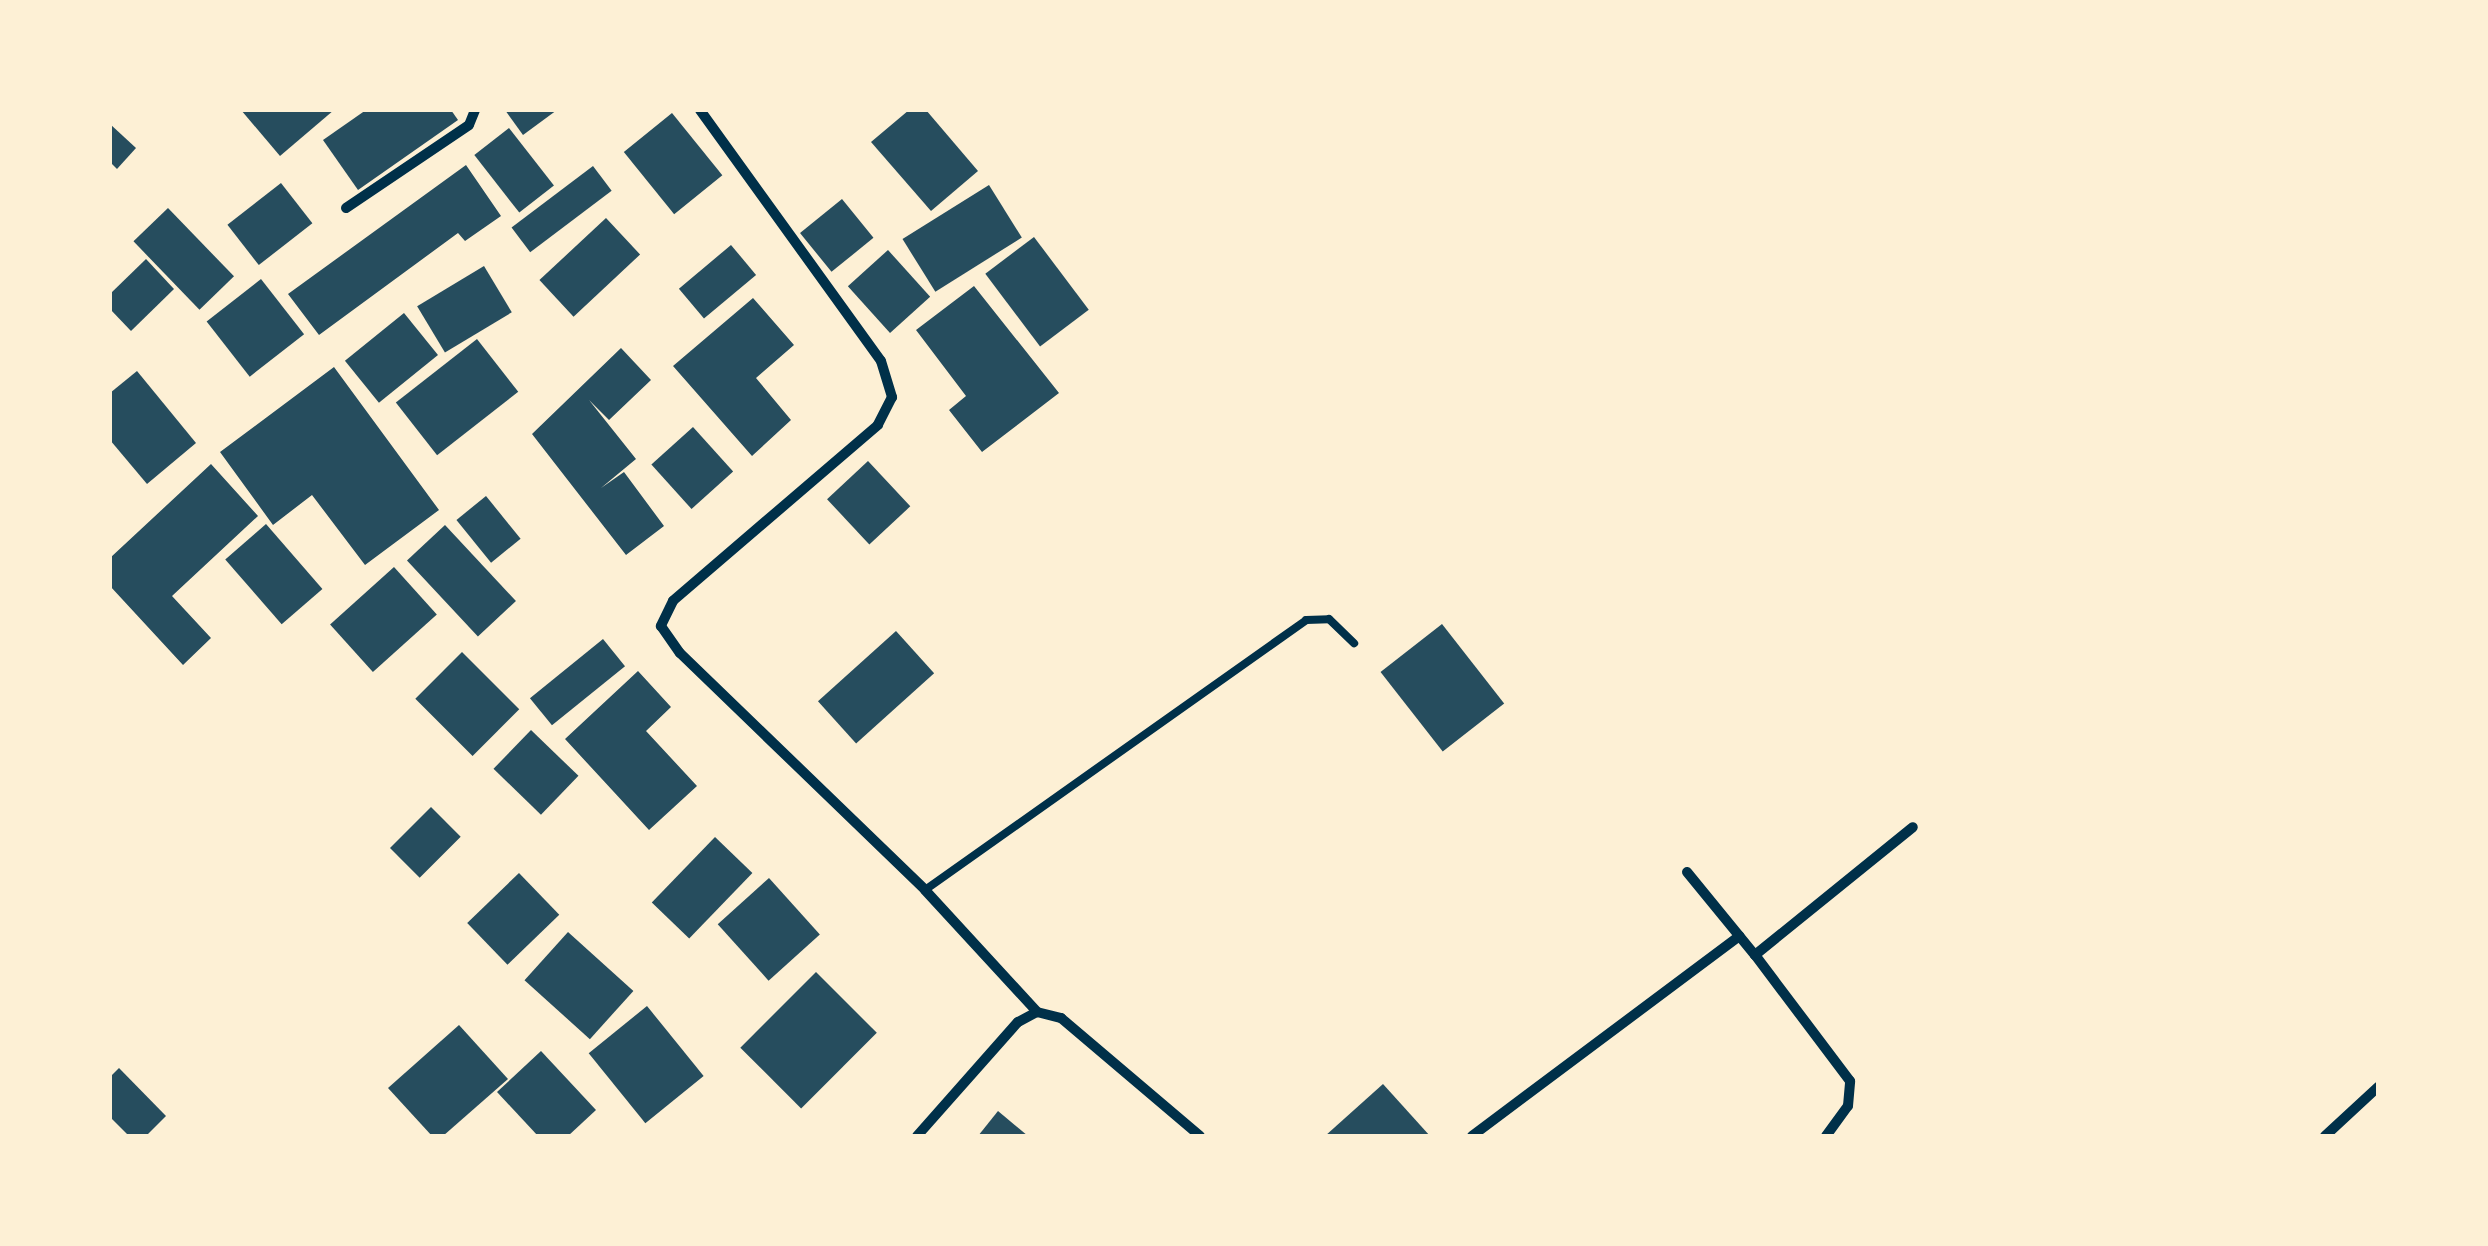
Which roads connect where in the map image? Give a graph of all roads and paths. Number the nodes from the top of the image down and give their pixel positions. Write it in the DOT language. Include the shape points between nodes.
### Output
graph roads {
  1 [pos="475,110"];
  2 [pos="700,110"];
  3 [pos="346,208"];
  4 [pos="1354,643"];
  5 [pos="1913,827"];
  6 [pos="1687,872"];
  7 [pos="926,890"];
  8 [pos="1739,936"];
  9 [pos="1755,955"];
  10 [pos="1037,1012"];
  11 [pos="2378,1087"];
  12 [pos="917,1136"];
  13 [pos="1200,1136"];
  14 [pos="1472,1136"];
  15 [pos="1826,1136"];
  16 [pos="2325,1136"];
  1 -- 3 [label="street" via="470,126"];
  2 -- 7 [label="street" via="881,361 892,398 878,425 673,602 660,626 680,653"];
  4 -- 7 [label="lane" via="1330,619 1306,620"];
  5 -- 9 [label="street"];
  6 -- 8 [label="street"];
  7 -- 10 [label="street"];
  8 -- 9 [label="street"];
  8 -- 14 [label="street"];
  9 -- 15 [label="street" via="1850,1080 1848,1106"];
  10 -- 12 [label="street" via="1018,1022"];
  10 -- 13 [label="street" via="1061,1018"];
  11 -- 16 [label="street"];
}
